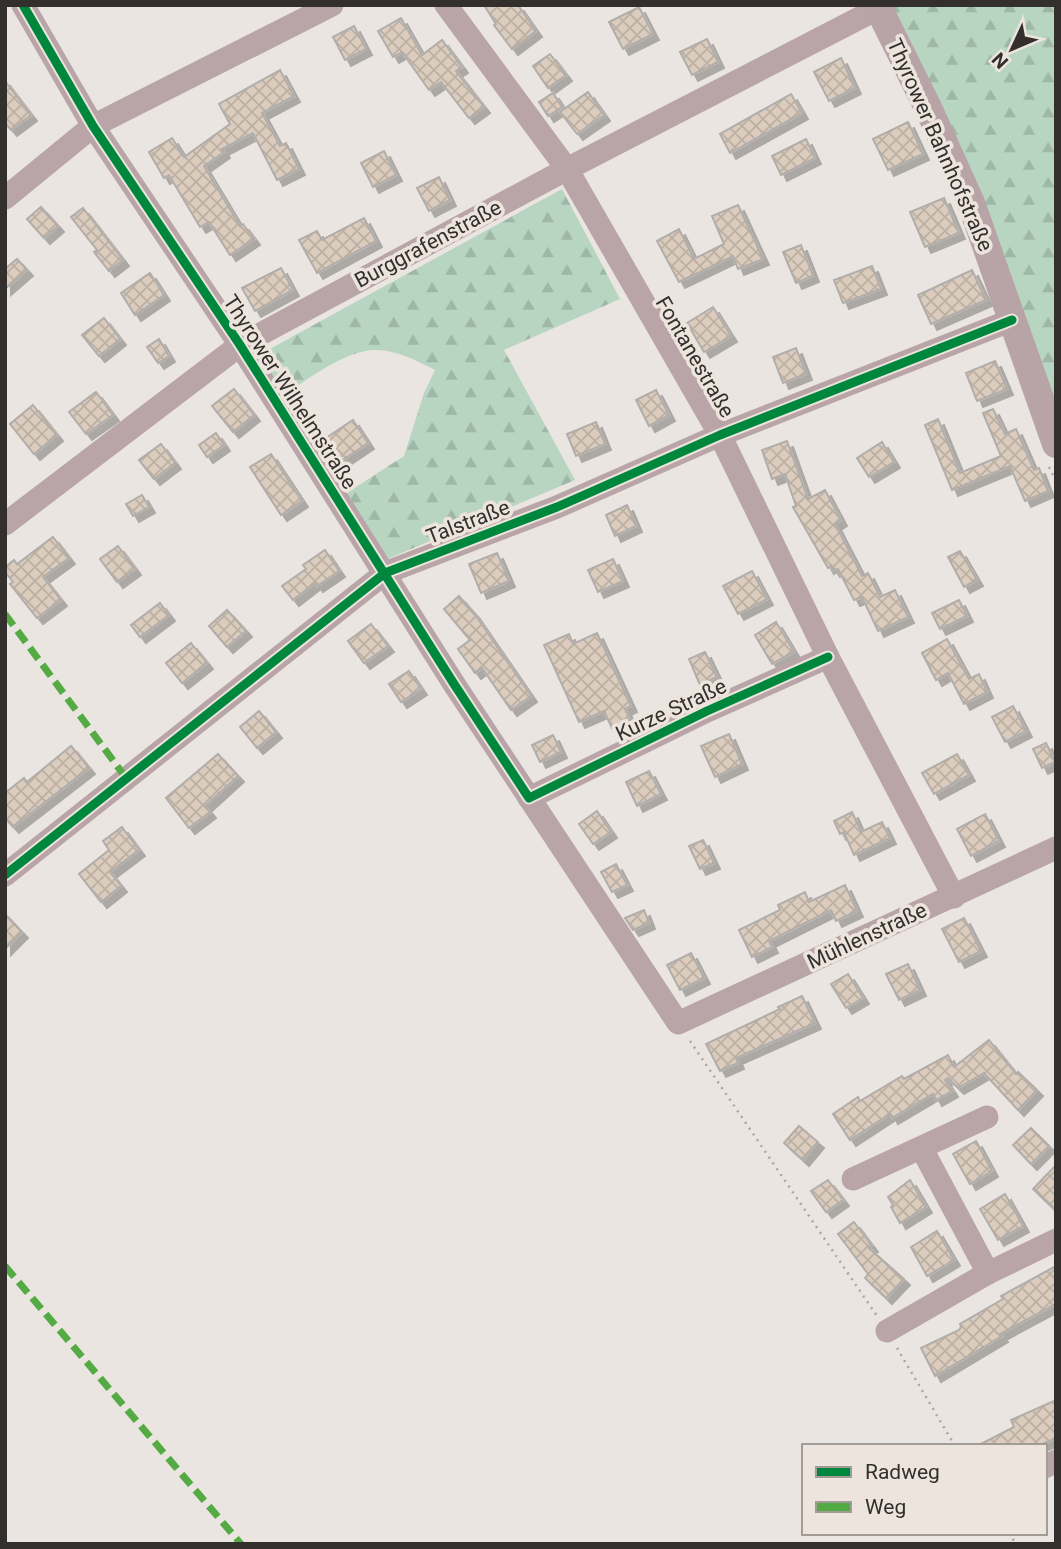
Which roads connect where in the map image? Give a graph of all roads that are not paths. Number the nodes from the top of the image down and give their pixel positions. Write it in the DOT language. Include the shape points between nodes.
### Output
graph roads {
  1 [pos="23,5"];
  2 [pos="332,5"];
  3 [pos="446,5"];
  4 [pos="878,7"];
  5 [pos="93,126"];
  6 [pos="567,169"];
  7 [pos="5,198"];
  8 [pos="1012,320"];
  9 [pos="240,345"];
  10 [pos="720,435"];
  11 [pos="1056,444"];
  12 [pos="5,524"];
  13 [pos="385,573"];
  14 [pos="828,657"];
  15 [pos="529,797"];
  16 [pos="1056,848"];
  17 [pos="5,875"];
  18 [pos="954,897"];
  19 [pos="678,1023"];
  20 [pos="987,1117"];
  21 [pos="922,1149"];
  22 [pos="853,1179"];
  23 [pos="1056,1240"];
  24 [pos="988,1273"];
  25 [pos="887,1331"];
  1 -- 5 [label="street, Thyrower Wilhelmstraße"];
  2 -- 5 [label="street"];
  3 -- 6 [label="street, Fontanestraße"];
  4 -- 6 [label="street, Burggrafenstraße"];
  4 -- 8 [label="main road, Thyrower Bahnhofstraße" via="971,203"];
  5 -- 7 [label="street"];
  5 -- 9 [label="street, Thyrower Wilhelmstraße"];
  6 -- 9 [label="street, Burggrafenstraße"];
  6 -- 10 [label="street, Fontanestraße"];
  8 -- 10 [label="street, Talstraße"];
  8 -- 11 [label="main road, Thyrower Bahnhofstraße"];
  9 -- 12 [label="street, Burggrafenstraße"];
  9 -- 13 [label="street, Thyrower Wilhelmstraße"];
  10 -- 13 [label="street, Talstraße" via="557,506"];
  10 -- 14 [label="street, Fontanestraße"];
  13 -- 15 [label="street, Thyrower Wilhelmstraße"];
  13 -- 17 [label="street, Talstraße"];
  14 -- 15 [label="street, Kurze Straße"];
  14 -- 18 [label="street, Fontanestraße"];
  15 -- 19 [label="street, Thyrower Wilhelmstraße"];
  16 -- 18 [label="street, Mühlenstraße"];
  18 -- 19 [label="street, Mühlenstraße"];
  20 -- 21 [label="street"];
  21 -- 22 [label="street"];
  21 -- 24 [label="street"];
  23 -- 24 [label="street"];
  24 -- 25 [label="street"];
}
